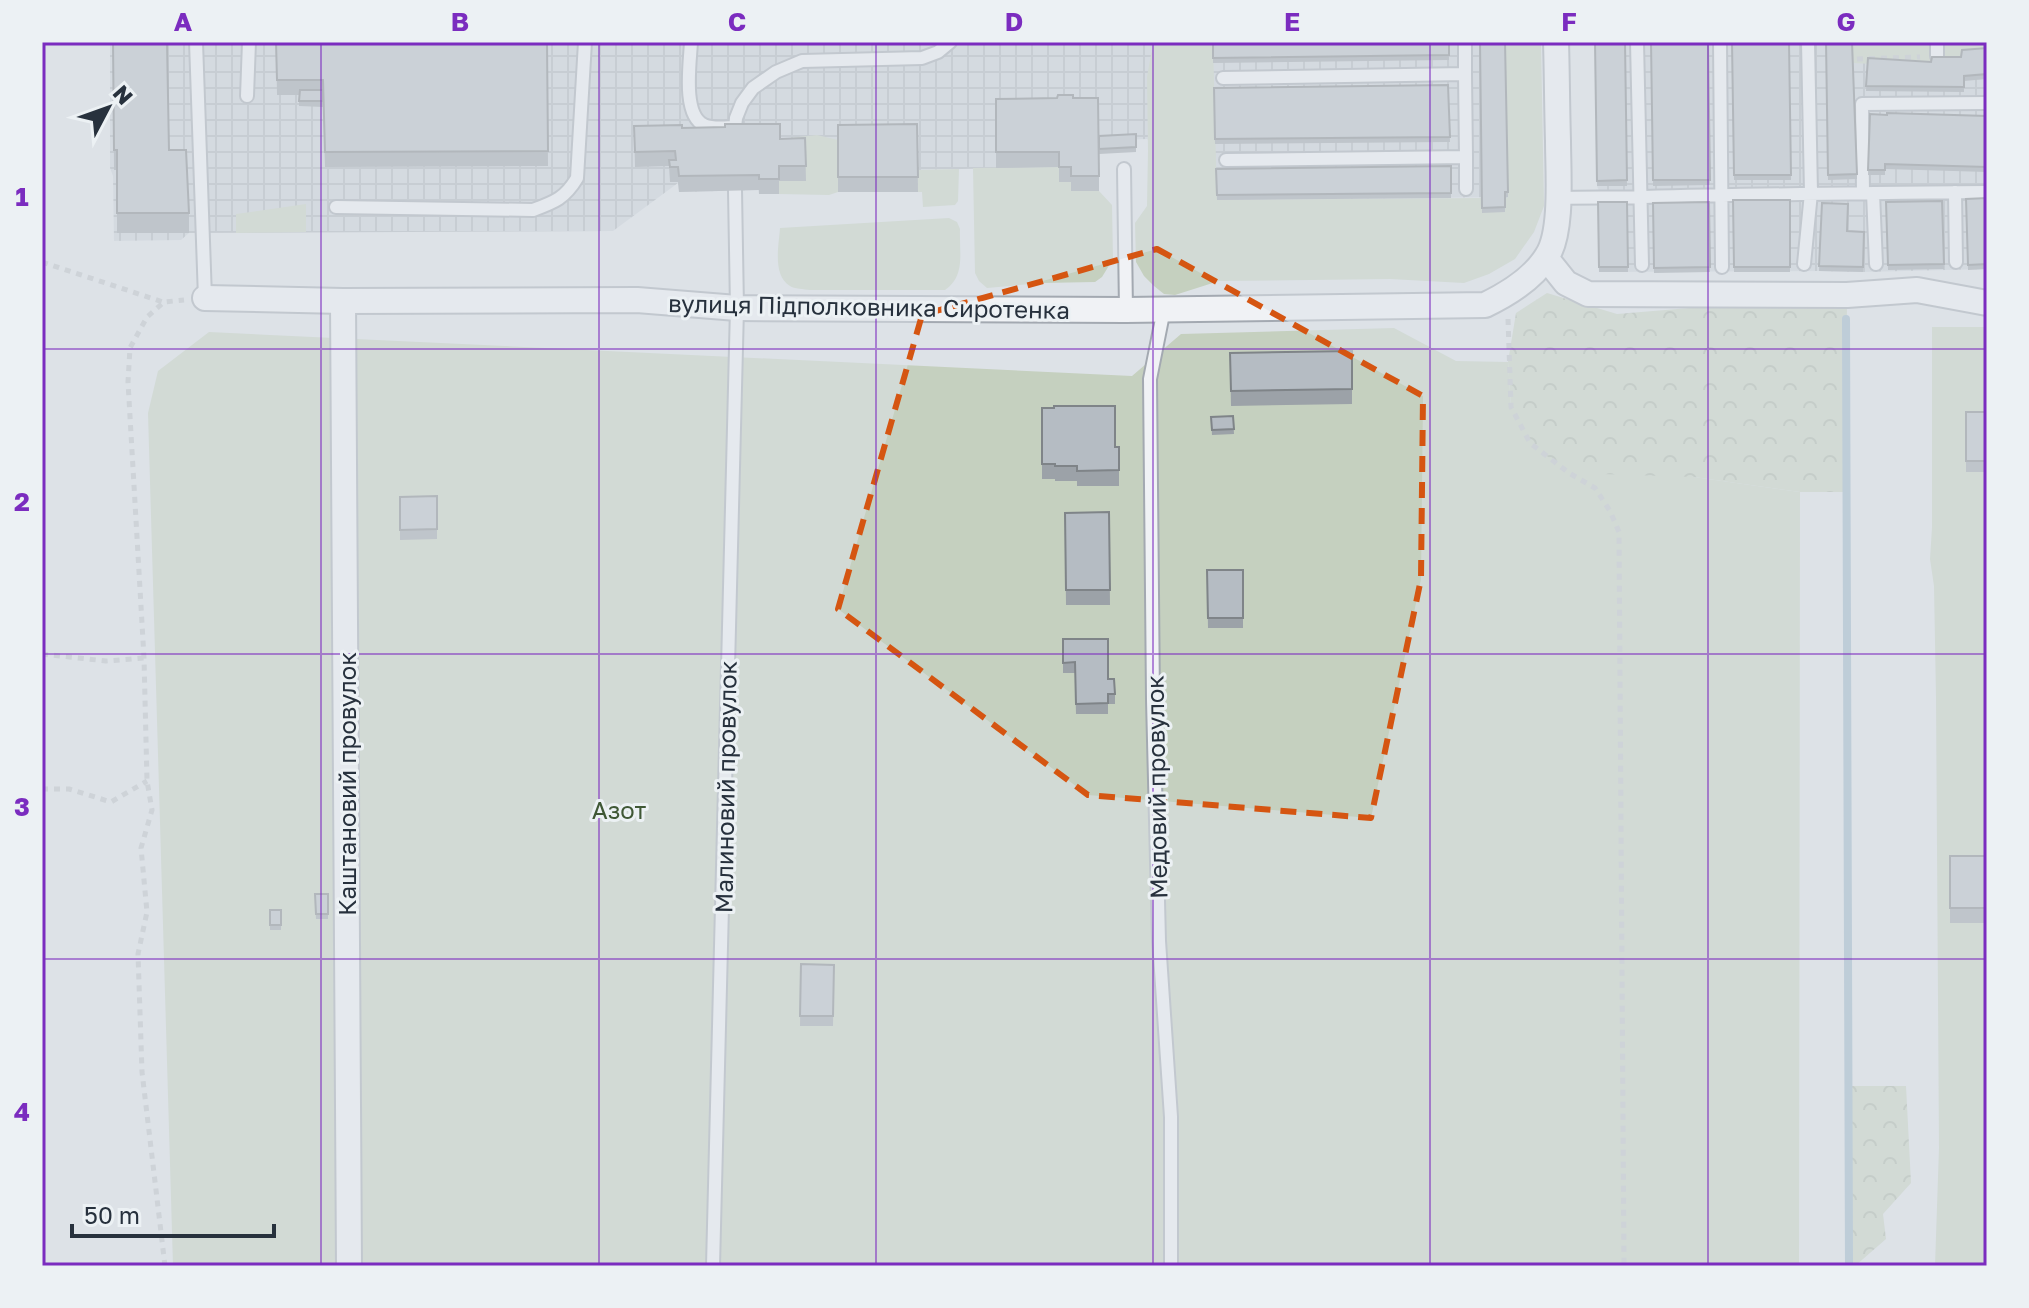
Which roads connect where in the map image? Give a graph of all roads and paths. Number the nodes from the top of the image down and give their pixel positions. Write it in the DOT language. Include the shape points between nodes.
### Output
graph roads {
  1 [pos="196,42"];
  2 [pos="249,42"];
  3 [pos="585,42"];
  4 [pos="691,42"];
  5 [pos="950,42"];
  6 [pos="1465,42"];
  7 [pos="1556,42"];
  8 [pos="1637,42"];
  9 [pos="1720,42"];
  10 [pos="1808,42"];
  11 [pos="1937,42"];
  12 [pos="1937,56"];
  13 [pos="1465,74"];
  14 [pos="1223,78"];
  15 [pos="247,96"];
  16 [pos="1987,103"];
  17 [pos="1466,157"];
  18 [pos="1226,160"];
  19 [pos="1124,169"];
  20 [pos="1466,189"];
  21 [pos="735,190"];
  22 [pos="1955,192"];
  23 [pos="1987,192"];
  24 [pos="1811,193"];
  25 [pos="1868,193"];
  26 [pos="1722,194"];
  27 [pos="1640,197"];
  28 [pos="1559,198"];
  29 [pos="336,207"];
  30 [pos="1546,258"];
  31 [pos="42,262"];
  32 [pos="1956,262"];
  33 [pos="1804,264"];
  34 [pos="1876,264"];
  35 [pos="1642,265"];
  36 [pos="1722,267"];
  37 [pos="1516,287"];
  38 [pos="205,298"];
  39 [pos="343,301"];
  40 [pos="164,302"];
  41 [pos="1987,303"];
  42 [pos="737,308"];
  43 [pos="1164,309"];
  44 [pos="1126,310"];
  45 [pos="42,654"];
  46 [pos="144,658"];
  47 [pos="147,781"];
  48 [pos="42,789"];
  49 [pos="165,1266"];
  50 [pos="349,1266"];
  51 [pos="713,1266"];
  52 [pos="1171,1266"];
  53 [pos="1624,1266"];
  1 -- 38 [label="lane"];
  2 -- 15 [label="lane"];
  3 -- 29 [label="lane" via="577,178 556,202 533,210"];
  4 -- 5 [label="lane" via="690,108 695,119 734,134 742,103 776,72 802,61 922,58"];
  6 -- 13 [label="lane"];
  7 -- 28 [label="street"];
  8 -- 27 [label="lane"];
  9 -- 26 [label="lane"];
  10 -- 24 [label="lane"];
  11 -- 12 [label="lane"];
  13 -- 14 [label="lane"];
  13 -- 17 [label="lane"];
  16 -- 25 [label="lane" via="1862,104"];
  17 -- 18 [label="lane"];
  17 -- 20 [label="lane"];
  19 -- 44 [label="lane"];
  21 -- 42 [label="lane, Малиновий провулок"];
  22 -- 23 [label="lane"];
  22 -- 25 [label="lane"];
  22 -- 32 [label="lane"];
  24 -- 25 [label="lane"];
  24 -- 26 [label="lane"];
  24 -- 33 [label="lane"];
  25 -- 34 [label="lane"];
  26 -- 27 [label="lane"];
  26 -- 36 [label="lane"];
  27 -- 28 [label="lane"];
  27 -- 35 [label="lane"];
  28 -- 30 [label="street" via="1554,244"];
  30 -- 37 [label="street"];
  30 -- 41 [label="street" via="1566,283 1588,294 1847,295 1917,290"];
  31 -- 40 [label="path"];
  37 -- 43 [label="street, вулиця Підполковника Сиротенка" via="1485,305"];
  37 -- 53 [label="path" via="1511,407 1530,443 1595,488 1619,532"];
  38 -- 39 [label="street, вулиця Підполковника Сиротенка"];
  38 -- 40 [label="path"];
  39 -- 42 [label="street, вулиця Підполковника Сиротенка" via="637,300"];
  39 -- 50 [label="street, Каштановий провулок"];
  40 -- 46 [label="path" via="147,317 130,348 128,382"];
  42 -- 44 [label="street, вулиця Підполковника Сиротенка"];
  42 -- 51 [label="lane, Малиновий провулок"];
  43 -- 44 [label="street, вулиця Підполковника Сиротенка"];
  43 -- 52 [label="lane, Медовий провулок" via="1150,379 1153,700 1159,941 1171,1117"];
  45 -- 46 [label="path" via="106,661"];
  46 -- 47 [label="path"];
  47 -- 48 [label="path" via="111,802 69,789"];
  47 -- 49 [label="path" via="152,810 141,848 147,912 138,954 142,1072"];
}
